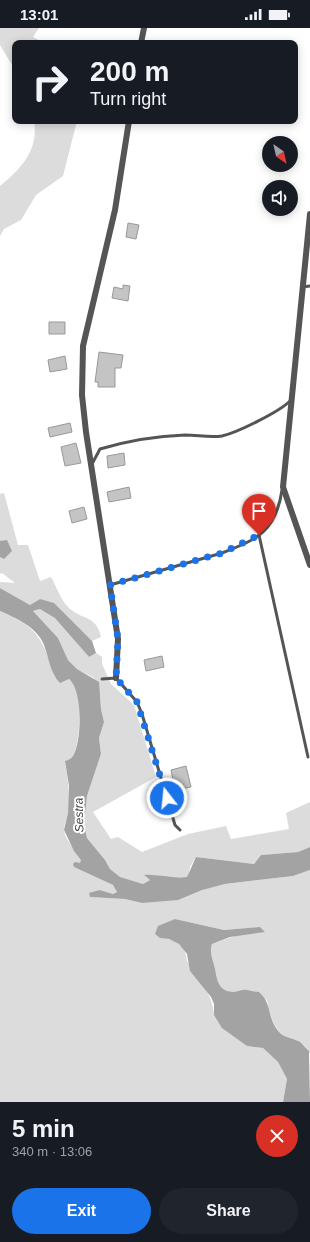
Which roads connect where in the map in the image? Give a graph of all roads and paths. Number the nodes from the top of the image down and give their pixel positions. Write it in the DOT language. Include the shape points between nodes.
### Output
graph roads {
  1 [pos="144,28"];
  2 [pos="142,40"];
  3 [pos="129,124"];
  4 [pos="310,214"];
  5 [pos="310,286"];
  6 [pos="302,287"];
  7 [pos="290,401"];
  8 [pos="90,467"];
  9 [pos="283,487"];
  10 [pos="259,535"];
  11 [pos="310,565"];
  12 [pos="110,585"];
  13 [pos="116,678"];
  14 [pos="102,679"];
  15 [pos="308,757"];
  16 [pos="180,830"];
  1 -- 2 [label="street"];
  3 -- 8 [label="street" via="115,210 83,346 82,395"];
  4 -- 6 [label="street"];
  5 -- 6 [label="lane"];
  6 -- 7 [label="street"];
  7 -- 8 [label="lane" via="276,412 224,435 207,438 186,435 153,438 100,449"];
  7 -- 9 [label="street"];
  8 -- 12 [label="street"];
  9 -- 10 [label="lane" via="273,522"];
  9 -- 11 [label="street"];
  10 -- 12 [label="lane" via="222,553"];
  10 -- 15 [label="lane"];
  12 -- 13 [label="street" via="118,639"];
  13 -- 14 [label="lane"];
  13 -- 16 [label="lane" via="137,702 175,825"];
}
